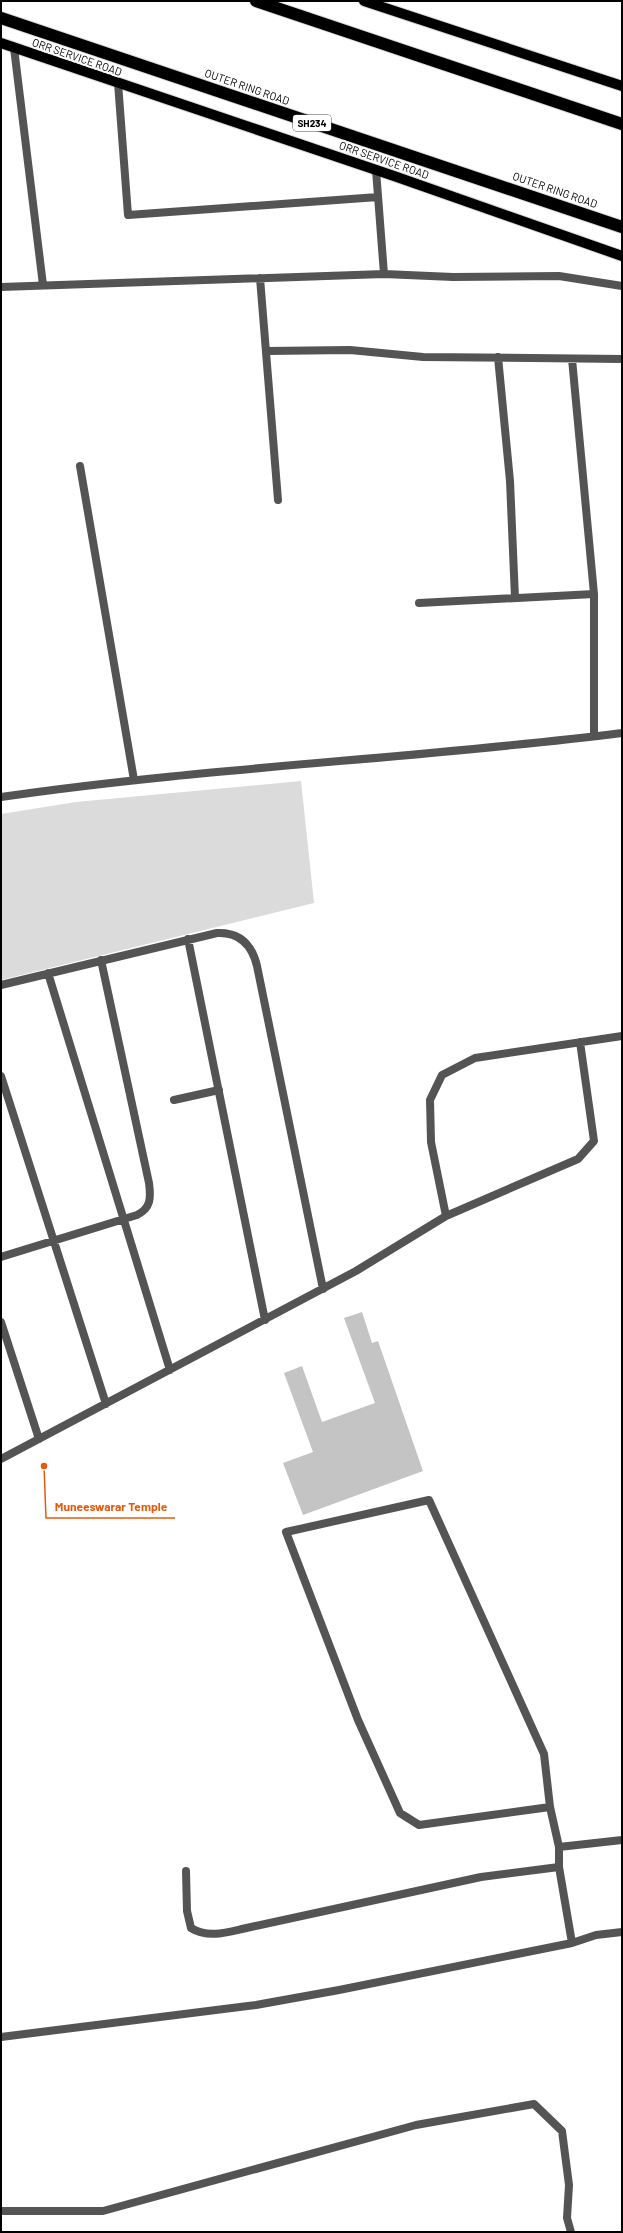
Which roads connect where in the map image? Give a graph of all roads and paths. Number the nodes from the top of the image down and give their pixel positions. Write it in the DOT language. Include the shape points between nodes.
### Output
graph roads {
  1 [pos="256,1"];
  2 [pos="364,1"];
  3 [pos="1,18"];
  4 [pos="1,43"];
  5 [pos="14,48"];
  6 [pos="118,83"];
  7 [pos="622,86"];
  8 [pos="622,124"];
  9 [pos="376,170"];
  10 [pos="378,197"];
  11 [pos="622,227"];
  12 [pos="622,256"];
  13 [pos="384,274"];
  14 [pos="260,278"];
  15 [pos="43,285"];
  16 [pos="622,286"];
  17 [pos="1,287"];
  18 [pos="267,351"];
  19 [pos="498,357"];
  20 [pos="572,359"];
  21 [pos="622,359"];
  22 [pos="80,466"];
  23 [pos="278,500"];
  24 [pos="594,594"];
  25 [pos="515,598"];
  26 [pos="419,603"];
  27 [pos="622,733"];
  28 [pos="594,736"];
  29 [pos="134,780"];
  30 [pos="1,797"];
  31 [pos="188,939"];
  32 [pos="101,960"];
  33 [pos="48,973"];
  34 [pos="1,985"];
  35 [pos="622,1036"];
  36 [pos="580,1042"];
  37 [pos="1,1076"];
  38 [pos="219,1090"];
  39 [pos="174,1100"];
  40 [pos="446,1216"];
  41 [pos="124,1219"];
  42 [pos="54,1241"];
  43 [pos="1,1257"];
  44 [pos="323,1289"];
  45 [pos="265,1320"];
  46 [pos="1,1322"];
  47 [pos="170,1370"];
  48 [pos="106,1404"];
  49 [pos="39,1439"];
  50 [pos="1,1459"];
  51 [pos="550,1807"];
  52 [pos="622,1840"];
  53 [pos="559,1847"];
  54 [pos="559,1867"];
  55 [pos="186,1871"];
  56 [pos="622,1932"];
  57 [pos="572,1943"];
  58 [pos="1,2037"];
  59 [pos="1,2211"];
  60 [pos="571,2232"];
  1 -- 8 [label="highway"];
  2 -- 7 [label="main road"];
  3 -- 11 [label="highway, OUTER RING ROAD / SH234"];
  4 -- 5 [label="main road, ORR SERVICE ROAD"];
  5 -- 6 [label="main road, ORR SERVICE ROAD"];
  5 -- 15 [label="street"];
  6 -- 9 [label="main road, ORR SERVICE ROAD"];
  6 -- 10 [label="street" via="128,215"];
  9 -- 10 [label="street"];
  9 -- 12 [label="main road, ORR SERVICE ROAD"];
  10 -- 13 [label="street"];
  13 -- 14 [label="street"];
  13 -- 16 [label="street" via="453,277 559,276"];
  14 -- 15 [label="street"];
  14 -- 18 [label="street"];
  15 -- 17 [label="street"];
  18 -- 19 [label="street" via="350,350 423,357"];
  18 -- 23 [label="street"];
  19 -- 20 [label="street"];
  19 -- 25 [label="street" via="510,481"];
  20 -- 21 [label="street"];
  20 -- 24 [label="street"];
  22 -- 29 [label="street"];
  24 -- 25 [label="street"];
  24 -- 28 [label="street"];
  25 -- 26 [label="street"];
  27 -- 28 [label="street"];
  28 -- 29 [label="street"];
  29 -- 30 [label="street"];
  31 -- 32 [label="street"];
  31 -- 38 [label="street"];
  31 -- 44 [label="street" via="217,933 234,934 247,943 255,957"];
  32 -- 33 [label="street"];
  32 -- 41 [label="street" via="150,1193 147,1208 137,1215"];
  33 -- 34 [label="street"];
  33 -- 41 [label="street"];
  35 -- 36 [label="street"];
  36 -- 40 [label="street" via="594,1141 578,1159"];
  36 -- 40 [label="street" via="475,1058 442,1075 430,1100 430,1142"];
  37 -- 42 [label="street"];
  38 -- 39 [label="street"];
  38 -- 45 [label="street"];
  40 -- 44 [label="street"];
  41 -- 42 [label="street"];
  41 -- 47 [label="street"];
  42 -- 43 [label="street"];
  42 -- 48 [label="street"];
  44 -- 45 [label="street"];
  45 -- 47 [label="street"];
  46 -- 49 [label="street"];
  47 -- 48 [label="street"];
  48 -- 49 [label="street"];
  49 -- 50 [label="street"];
  51 -- 51 [label="street" via="544,1754 429,1500 286,1532 358,1720 400,1813 419,1825"];
  51 -- 53 [label="street"];
  52 -- 53 [label="street"];
  53 -- 54 [label="street"];
  54 -- 55 [label="street" via="480,1877 209,1934 199,1933 191,1928 187,1911"];
  54 -- 57 [label="street"];
  56 -- 57 [label="street" via="596,1935"];
  57 -- 58 [label="street" via="256,2004"];
  59 -- 60 [label="street" via="103,2211 416,2125 534,2104 562,2131 569,2185 567,2218"];
}
